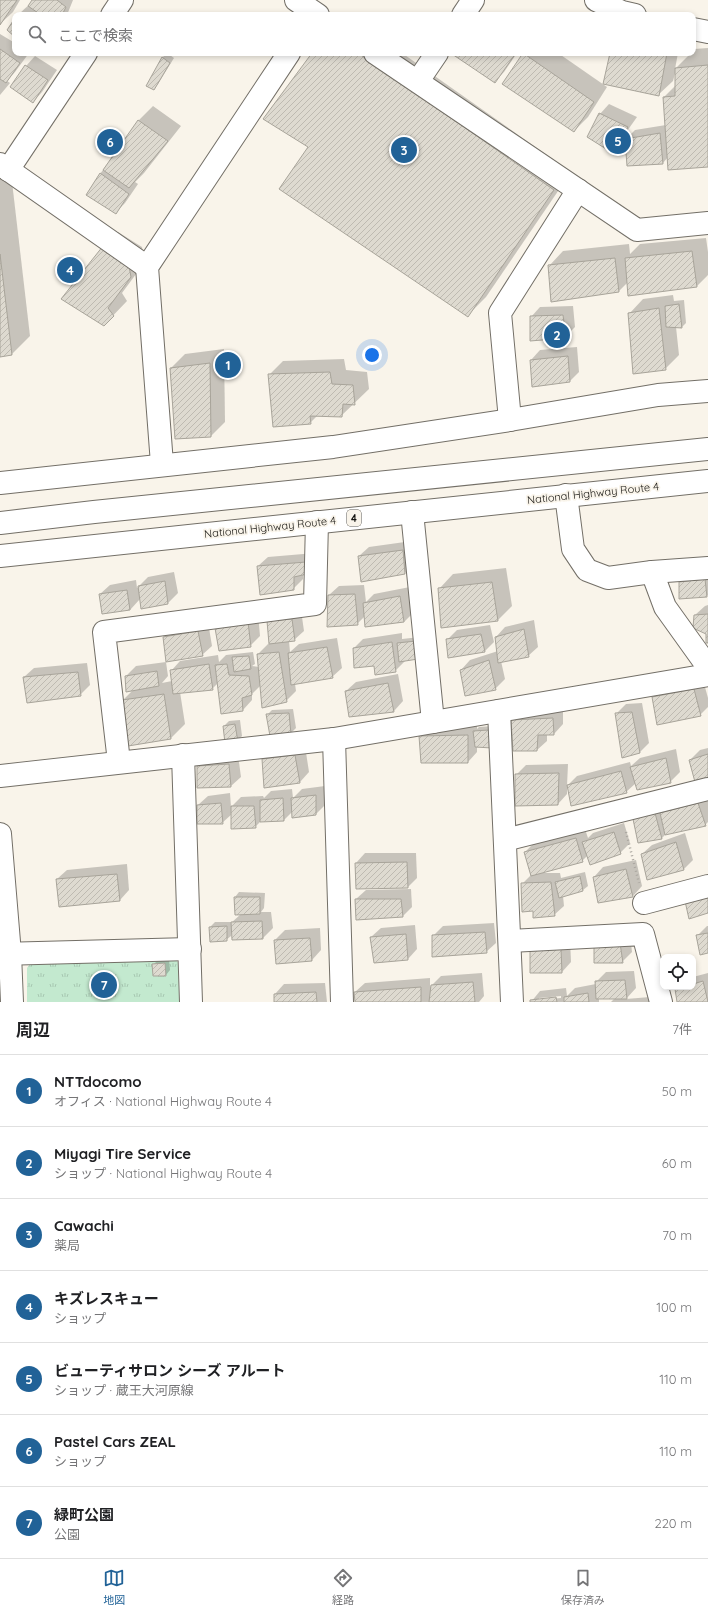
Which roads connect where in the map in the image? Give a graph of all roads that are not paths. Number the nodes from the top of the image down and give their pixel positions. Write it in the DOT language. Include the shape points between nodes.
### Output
graph roads {
  1 [pos="122,0"];
  2 [pos="296,0"];
  3 [pos="474,0"];
  4 [pos="596,0"];
  5 [pos="114,12"];
  6 [pos="313,12"];
  7 [pos="465,12"];
  8 [pos="622,12"];
  9 [pos="696,30"];
  10 [pos="708,32"];
  11 [pos="84,56"];
  12 [pos="287,56"];
  13 [pos="380,56"];
  14 [pos="436,56"];
  15 [pos="418,81"];
  16 [pos="4,167"];
  17 [pos="578,190"];
  18 [pos="708,223"];
  19 [pos="147,267"];
  20 [pos="708,391"];
  21 [pos="510,420"];
  22 [pos="708,449"];
  23 [pos="162,464"];
  24 [pos="708,481"];
  25 [pos="0,483"];
  26 [pos="566,495"];
  27 [pos="412,512"];
  28 [pos="317,522"];
  29 [pos="0,523"];
  30 [pos="0,556"];
  31 [pos="708,568"];
  32 [pos="652,572"];
  33 [pos="708,668"];
  34 [pos="708,675"];
  35 [pos="499,711"];
  36 [pos="433,722"];
  37 [pos="334,739"];
  38 [pos="183,755"];
  39 [pos="119,762"];
  40 [pos="0,776"];
  41 [pos="708,789"];
  42 [pos="0,834"];
  43 [pos="505,840"];
  44 [pos="708,886"];
  45 [pos="644,903"];
  46 [pos="510,941"];
  47 [pos="190,949"];
  48 [pos="5,954"];
  49 [pos="12,1002"];
  50 [pos="191,1002"];
  51 [pos="342,1002"];
  52 [pos="512,1002"];
  53 [pos="661,1002"];
  1 -- 5 [label="main road"];
  2 -- 6 [label="main road"];
  3 -- 7 [label="main road"];
  4 -- 8 [label="main road"];
  9 -- 10 [label="main road"];
  11 -- 16 [label="main road"];
  12 -- 19 [label="main road"];
  13 -- 15 [label="main road"];
  14 -- 15 [label="main road"];
  15 -- 17 [label="main road"];
  16 -- 19 [label="main road"];
  17 -- 18 [label="main road" via="637,230"];
  17 -- 21 [label="main road" via="500,313"];
  19 -- 23 [label="main road"];
  20 -- 21 [label="main road" via="658,395"];
  21 -- 23 [label="main road" via="333,447"];
  22 -- 29 [label="main road"];
  23 -- 25 [label="main road"];
  24 -- 26 [label="main road, National Highway Route 4 / 4"];
  26 -- 27 [label="main road, National Highway Route 4 / 4"];
  26 -- 32 [label="main road" via="573,549 587,570 608,578"];
  27 -- 28 [label="main road, National Highway Route 4 / 4"];
  27 -- 36 [label="main road"];
  28 -- 30 [label="main road, National Highway Route 4 / 4"];
  28 -- 39 [label="main road" via="316,604 104,632"];
  31 -- 32 [label="main road"];
  32 -- 33 [label="main road" via="665,607"];
  34 -- 35 [label="main road"];
  35 -- 36 [label="main road"];
  35 -- 43 [label="main road"];
  36 -- 37 [label="main road"];
  37 -- 38 [label="main road"];
  37 -- 51 [label="main road"];
  38 -- 39 [label="main road"];
  38 -- 47 [label="main road"];
  39 -- 40 [label="main road"];
  41 -- 43 [label="main road"];
  42 -- 48 [label="main road"];
  43 -- 46 [label="main road"];
  44 -- 45 [label="main road"];
  46 -- 52 [label="main road"];
  46 -- 53 [label="main road" via="643,934"];
  47 -- 48 [label="main road"];
  47 -- 50 [label="main road"];
  48 -- 49 [label="main road"];
}
